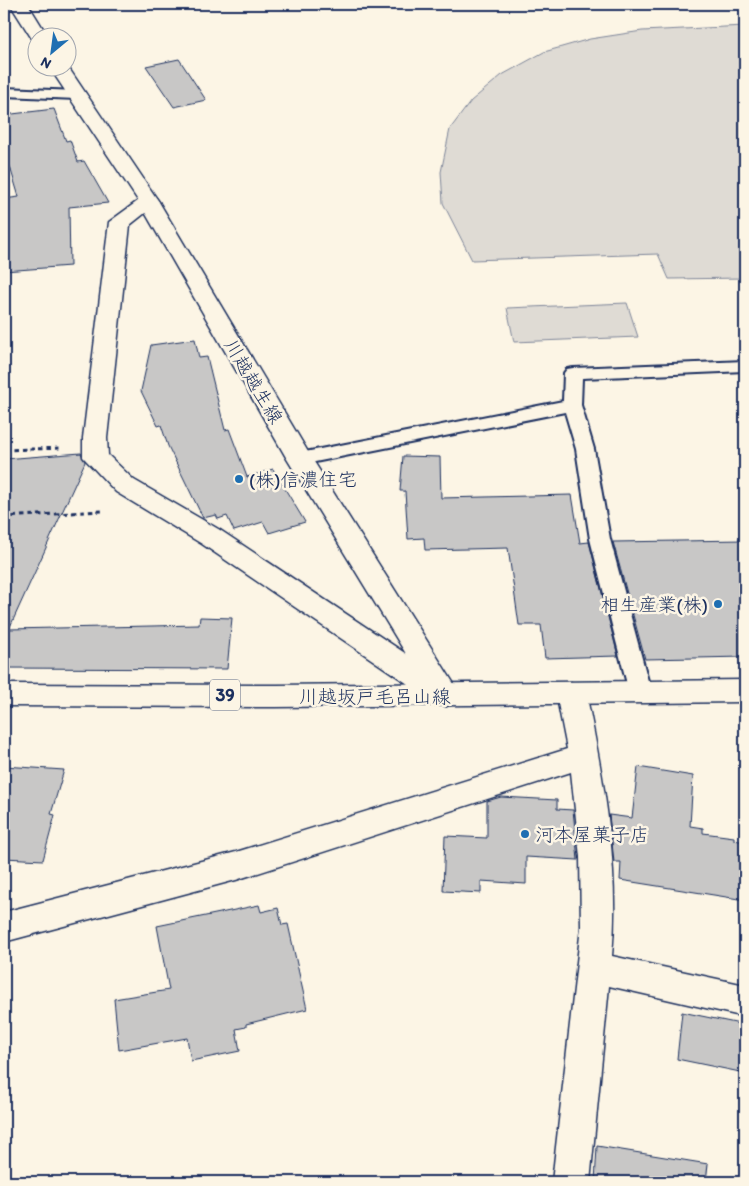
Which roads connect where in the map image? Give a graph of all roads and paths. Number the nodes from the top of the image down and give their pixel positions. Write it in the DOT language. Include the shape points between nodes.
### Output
graph roads {
  1 [pos="19,4"];
  2 [pos="34,28"];
  3 [pos="66,78"];
  4 [pos="4,92"];
  5 [pos="77,95"];
  6 [pos="149,202"];
  7 [pos="745,366"];
  8 [pos="572,405"];
  9 [pos="95,445"];
  10 [pos="4,450"];
  11 [pos="300,459"];
  12 [pos="158,508"];
  13 [pos="4,517"];
  14 [pos="745,691"];
  15 [pos="640,692"];
  16 [pos="571,693"];
  17 [pos="4,695"];
  18 [pos="446,695"];
  19 [pos="584,756"];
  20 [pos="4,927"];
  21 [pos="595,968"];
  22 [pos="745,1001"];
  23 [pos="571,1182"];
  1 -- 2 [label="main road"];
  3 -- 5 [label="main road, 川越越生線"];
  4 -- 5 [label="lane"];
  5 -- 6 [label="main road, 川越越生線"];
  6 -- 9 [label="main road" via="120,222"];
  6 -- 11 [label="main road, 川越越生線"];
  7 -- 8 [label="lane" via="573,373"];
  8 -- 11 [label="lane"];
  8 -- 15 [label="lane" via="585,449 600,539"];
  9 -- 10 [label="path"];
  9 -- 12 [label="main road" via="96,457 125,486"];
  11 -- 18 [label="main road, 川越越生線"];
  12 -- 13 [label="path"];
  12 -- 18 [label="main road" via="211,537"];
  14 -- 15 [label="main road, 川越坂戸毛呂山線 / 39"];
  15 -- 16 [label="main road, 川越坂戸毛呂山線 / 39"];
  16 -- 18 [label="main road, 川越坂戸毛呂山線 / 39"];
  16 -- 19 [label="main road"];
  17 -- 18 [label="main road, 川越坂戸毛呂山線 / 39"];
  19 -- 20 [label="main road" via="236,866"];
  19 -- 21 [label="main road" via="596,857 598,927"];
  21 -- 22 [label="main road"];
  21 -- 23 [label="main road"];
}
